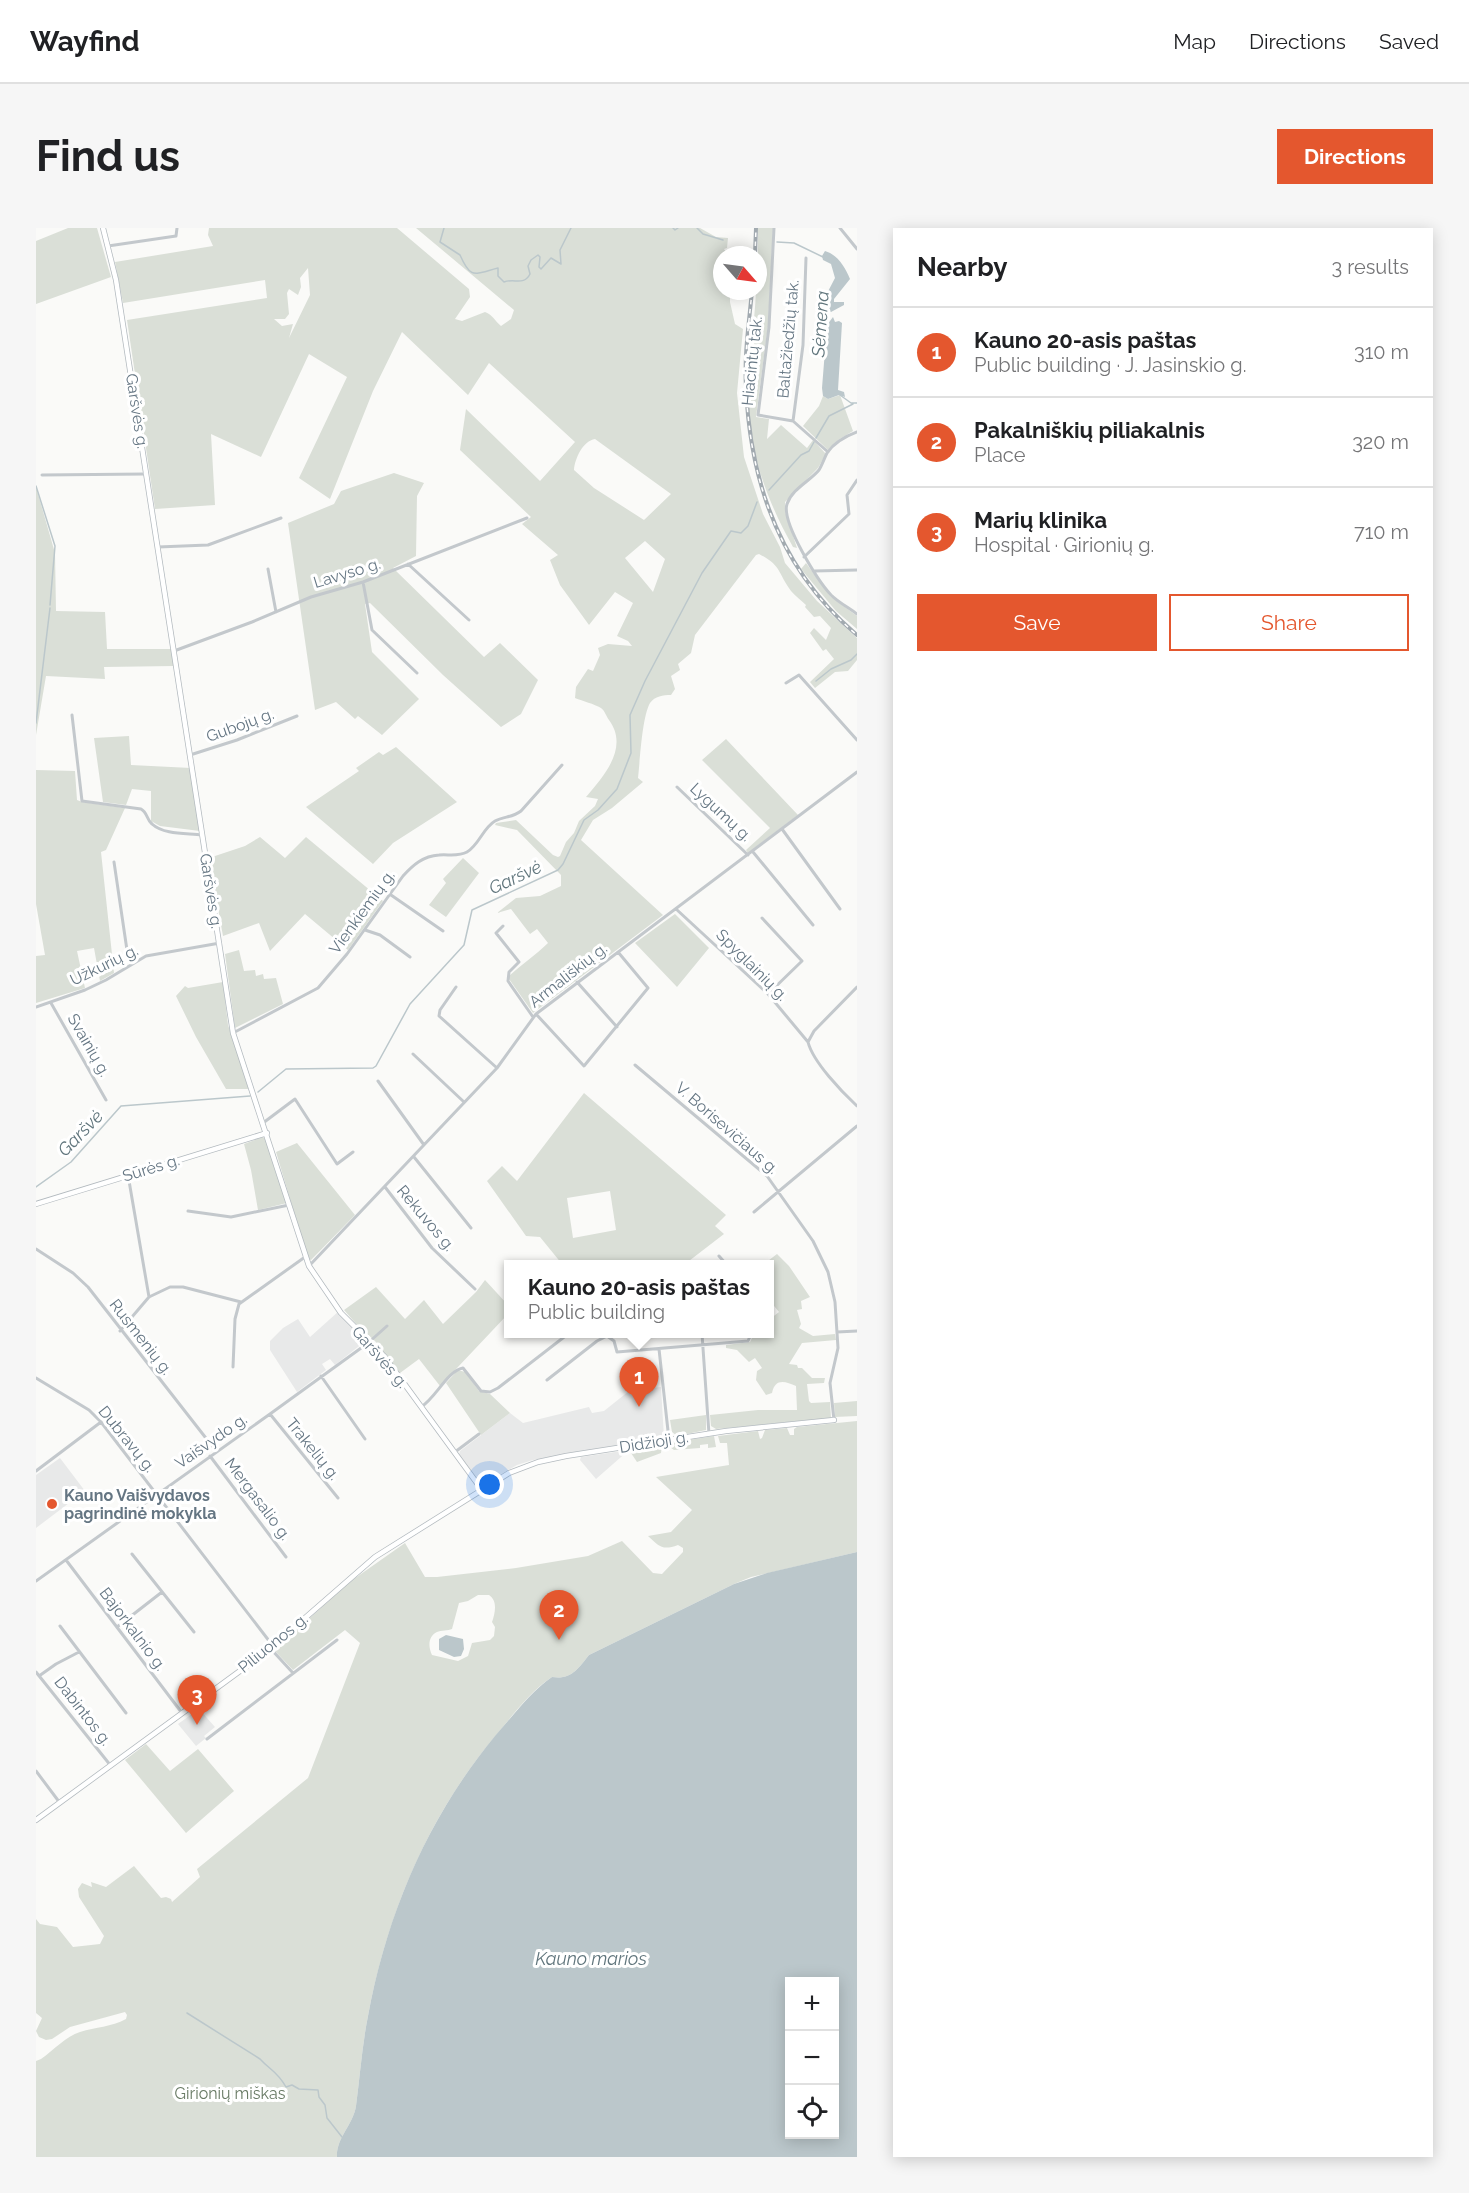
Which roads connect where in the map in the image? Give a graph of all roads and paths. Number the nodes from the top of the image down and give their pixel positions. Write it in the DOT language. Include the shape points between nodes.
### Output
graph roads {
  1 [pos="103,228"];
  2 [pos="177,228"];
  3 [pos="774,228"];
  4 [pos="840,228"];
  5 [pos="108,246"];
  6 [pos="857,249"];
  7 [pos="806,258"];
  8 [pos="793,421"];
  9 [pos="857,432"];
  10 [pos="828,452"];
  11 [pos="147,474"];
  12 [pos="42,475"];
  13 [pos="857,480"];
  14 [pos="281,518"];
  15 [pos="527,518"];
  16 [pos="158,547"];
  17 [pos="804,557"];
  18 [pos="408,564"];
  19 [pos="268,569"];
  20 [pos="857,570"];
  21 [pos="814,571"];
  22 [pos="363,582"];
  23 [pos="276,612"];
  24 [pos="857,614"];
  25 [pos="469,620"];
  26 [pos="174,651"];
  27 [pos="417,673"];
  28 [pos="786,683"];
  29 [pos="72,715"];
  30 [pos="297,716"];
  31 [pos="857,740"];
  32 [pos="190,755"];
  33 [pos="562,765"];
  34 [pos="857,772"];
  35 [pos="677,787"];
  36 [pos="782,829"];
  37 [pos="202,835"];
  38 [pos="753,852"];
  39 [pos="748,855"];
  40 [pos="114,862"];
  41 [pos="390,895"];
  42 [pos="676,909"];
  43 [pos="840,909"];
  44 [pos="762,918"];
  45 [pos="813,925"];
  46 [pos="503,926"];
  47 [pos="365,930"];
  48 [pos="443,931"];
  49 [pos="220,943"];
  50 [pos="618,952"];
  51 [pos="410,957"];
  52 [pos="132,964"];
  53 [pos="577,982"];
  54 [pos="456,987"];
  55 [pos="857,987"];
  56 [pos="768,994"];
  57 [pos="51,1002"];
  58 [pos="36,1007"];
  59 [pos="536,1014"];
  60 [pos="533,1017"];
  61 [pos="617,1027"];
  62 [pos="233,1033"];
  63 [pos="808,1042"];
  64 [pos="413,1054"];
  65 [pos="635,1065"];
  66 [pos="497,1068"];
  67 [pos="378,1080"];
  68 [pos="106,1100"];
  69 [pos="464,1102"];
  70 [pos="857,1106"];
  71 [pos="263,1123"];
  72 [pos="857,1126"];
  73 [pos="267,1133"];
  74 [pos="424,1145"];
  75 [pos="352,1152"];
  76 [pos="414,1157"];
  77 [pos="128,1175"];
  78 [pos="385,1187"];
  79 [pos="778,1192"];
  80 [pos="36,1204"];
  81 [pos="289,1205"];
  82 [pos="188,1211"];
  83 [pos="754,1212"];
  84 [pos="471,1228"];
  85 [pos="36,1249"];
  86 [pos="719,1256"];
  87 [pos="305,1257"];
  88 [pos="722,1260"];
  89 [pos="309,1266"];
  90 [pos="475,1289"];
  91 [pos="149,1297"];
  92 [pos="242,1302"];
  93 [pos="387,1326"];
  94 [pos="120,1330"];
  95 [pos="857,1331"];
  96 [pos="837,1332"];
  97 [pos="563,1338"];
  98 [pos="603,1338"];
  99 [pos="610,1338"];
  100 [pos="702,1338"];
  101 [pos="751,1338"];
  102 [pos="370,1341"];
  103 [pos="703,1345"];
  104 [pos="659,1348"];
  105 [pos="233,1367"];
  106 [pos="321,1376"];
  107 [pos="36,1378"];
  108 [pos="547,1380"];
  109 [pos="422,1407"];
  110 [pos="270,1414"];
  111 [pos="834,1420"];
  112 [pos="101,1422"];
  113 [pos="479,1434"];
  114 [pos="709,1434"];
  115 [pos="365,1439"];
  116 [pos="669,1440"];
  117 [pos="216,1451"];
  118 [pos="455,1452"];
  119 [pos="210,1456"];
  120 [pos="36,1471"];
  121 [pos="482,1490"];
  122 [pos="156,1495"];
  123 [pos="338,1498"];
  124 [pos="132,1554"];
  125 [pos="286,1557"];
  126 [pos="66,1560"];
  127 [pos="36,1581"];
  128 [pos="162,1592"];
  129 [pos="60,1626"];
  130 [pos="117,1627"];
  131 [pos="194,1632"];
  132 [pos="337,1640"];
  133 [pos="272,1647"];
  134 [pos="79,1652"];
  135 [pos="36,1672"];
  136 [pos="293,1673"];
  137 [pos="39,1676"];
  138 [pos="126,1713"];
  139 [pos="182,1713"];
  140 [pos="207,1739"];
  141 [pos="111,1766"];
  142 [pos="36,1771"];
  143 [pos="60,1803"];
  144 [pos="36,1820"];
  1 -- 5 [label="main road, Garšvės g."];
  2 -- 5 [label="street" via="176,236"];
  3 -- 8 [label="street, Hiacintų tak." via="769,327 758,415"];
  4 -- 6 [label="street"];
  5 -- 11 [label="main road, Garšvės g."];
  7 -- 8 [label="street, Baltažiedžių tak." via="803,345"];
  8 -- 10 [label="street"];
  9 -- 10 [label="street"];
  10 -- 17 [label="street" via="819,470 787,503 786,511"];
  11 -- 12 [label="street"];
  11 -- 16 [label="main road, Garšvės g."];
  13 -- 17 [label="street" via="846,495 847,517"];
  14 -- 16 [label="street" via="208,545"];
  15 -- 18 [label="street, Lavyso g."];
  16 -- 26 [label="main road, Garšvės g."];
  17 -- 21 [label="street"];
  18 -- 22 [label="street, Lavyso g."];
  18 -- 25 [label="street"];
  19 -- 23 [label="street"];
  20 -- 21 [label="street"];
  21 -- 24 [label="street" via="831,595"];
  22 -- 23 [label="street, Lavyso g."];
  22 -- 27 [label="street" via="372,630"];
  23 -- 26 [label="street, Lavyso g."];
  26 -- 32 [label="main road, Garšvės g."];
  28 -- 31 [label="street" via="800,675"];
  29 -- 37 [label="street" via="82,801 141,809 159,830"];
  30 -- 32 [label="street, Gubojų g."];
  32 -- 37 [label="main road, Garšvės g."];
  33 -- 41 [label="street, Vienkiemių g." via="521,811 495,821 467,852 422,859"];
  34 -- 36 [label="street, Armališkių g."];
  35 -- 39 [label="street, Lygumų g."];
  36 -- 38 [label="street, Armališkių g."];
  36 -- 43 [label="street"];
  37 -- 49 [label="main road, Garšvės g."];
  38 -- 39 [label="street, Armališkių g."];
  38 -- 45 [label="street"];
  39 -- 42 [label="street, Armališkių g."];
  40 -- 52 [label="street"];
  41 -- 47 [label="street, Vienkiemių g."];
  41 -- 48 [label="street"];
  42 -- 50 [label="street, Armališkių g."];
  42 -- 56 [label="street, Spyglainių g."];
  44 -- 56 [label="street" via="802,961"];
  46 -- 60 [label="street" via="496,933 519,962 509,972 508,981"];
  47 -- 51 [label="street" via="380,935"];
  47 -- 62 [label="street, Vienkiemių g." via="318,988"];
  49 -- 52 [label="street, Užkurių g." via="146,956"];
  49 -- 62 [label="main road, Garšvės g."];
  50 -- 53 [label="street, Armališkių g."];
  50 -- 61 [label="street" via="648,988"];
  52 -- 57 [label="street, Užkurių g." via="106,980"];
  53 -- 59 [label="street, Armališkių g."];
  53 -- 61 [label="street"];
  54 -- 66 [label="street" via="439,1016"];
  55 -- 63 [label="street"];
  56 -- 63 [label="street, Spyglainių g."];
  57 -- 58 [label="street, Užkurių g."];
  57 -- 68 [label="street, Svainių g."];
  59 -- 60 [label="street, Armališkių g."];
  59 -- 61 [label="street" via="584,1066"];
  60 -- 66 [label="street, Armališkių g."];
  62 -- 71 [label="main road, Garšvės g."];
  63 -- 70 [label="street, Spyglainių g."];
  64 -- 69 [label="street"];
  65 -- 79 [label="street, V. Borisevičiaus g." via="767,1176"];
  66 -- 69 [label="street, Armališkių g."];
  67 -- 74 [label="street"];
  69 -- 74 [label="street, Armališkių g."];
  71 -- 73 [label="main road, Garšvės g."];
  71 -- 75 [label="street" via="295,1099 337,1164"];
  72 -- 79 [label="street"];
  73 -- 77 [label="main road, Sūrės g."];
  73 -- 81 [label="main road, Garšvės g."];
  74 -- 76 [label="street, Armališkių g."];
  76 -- 78 [label="street, Armališkių g."];
  76 -- 84 [label="street"];
  77 -- 80 [label="main road, Sūrės g."];
  77 -- 91 [label="street"];
  78 -- 89 [label="street, Armališkių g."];
  78 -- 90 [label="street, Rekuvos g." via="432,1248"];
  79 -- 83 [label="street"];
  79 -- 96 [label="street, V. Borisevičiaus g." via="803,1224 825,1266 835,1302"];
  81 -- 82 [label="street" via="231,1217"];
  81 -- 87 [label="main road, Garšvės g."];
  85 -- 94 [label="street, Rusmenių g." via="74,1273"];
  86 -- 88 [label="street"];
  87 -- 89 [label="main road, Garšvės g."];
  87 -- 92 [label="street"];
  89 -- 102 [label="main road, Garšvės g." via="341,1313"];
  91 -- 92 [label="street" via="177,1286"];
  91 -- 94 [label="street"];
  92 -- 105 [label="street" via="235,1319"];
  93 -- 102 [label="street, Vaišvydo g."];
  94 -- 117 [label="street, Rusmenių g."];
  95 -- 96 [label="street"];
  96 -- 111 [label="street, V. Borisevičiaus g." via="838,1348 830,1383"];
  97 -- 109 [label="street" via="490,1392 481,1391 463,1368 456,1369"];
  98 -- 108 [label="street"];
  99 -- 104 [label="street" via="617,1352"];
  100 -- 103 [label="street"];
  101 -- 103 [label="street"];
  102 -- 106 [label="street, Vaišvydo g."];
  102 -- 109 [label="main road, Garšvės g."];
  103 -- 104 [label="street"];
  103 -- 114 [label="street"];
  104 -- 116 [label="street"];
  106 -- 110 [label="street, Vaišvydo g."];
  106 -- 115 [label="street"];
  107 -- 112 [label="street, Dubravų g." via="89,1410"];
  109 -- 118 [label="main road, Garšvės g."];
  110 -- 117 [label="street, Vaišvydo g."];
  110 -- 123 [label="street, Trakelių g."];
  111 -- 114 [label="main road, Didžioji g."];
  112 -- 120 [label="street"];
  112 -- 122 [label="street, Dubravų g."];
  113 -- 118 [label="street"];
  114 -- 116 [label="main road, Didžioji g."];
  116 -- 121 [label="main road, Didžioji g." via="538,1462"];
  117 -- 119 [label="street, Vaišvydo g."];
  118 -- 121 [label="main road, Garšvės g."];
  119 -- 122 [label="street, Vaišvydo g."];
  119 -- 125 [label="street, Mergasalio g."];
  121 -- 133 [label="main road, Piliuonos g." via="375,1557"];
  122 -- 126 [label="street, Vaišvydo g."];
  122 -- 133 [label="street, Dubravų g."];
  124 -- 128 [label="street"];
  126 -- 127 [label="street, Vaišvydo g."];
  126 -- 130 [label="street, Bajorkalnio g."];
  128 -- 130 [label="street"];
  128 -- 131 [label="street"];
  129 -- 134 [label="street"];
  130 -- 139 [label="street, Bajorkalnio g."];
  132 -- 136 [label="street"];
  133 -- 136 [label="street, Dubravų g."];
  133 -- 139 [label="main road, Piliuonos g."];
  134 -- 137 [label="street"];
  134 -- 138 [label="street"];
  135 -- 137 [label="street, Dabintos g."];
  136 -- 140 [label="street"];
  137 -- 141 [label="street, Dabintos g."];
  139 -- 141 [label="main road, Piliuonos g."];
  141 -- 143 [label="main road, Piliuonos g."];
  142 -- 143 [label="street"];
  143 -- 144 [label="main road, Piliuonos g."];
}
